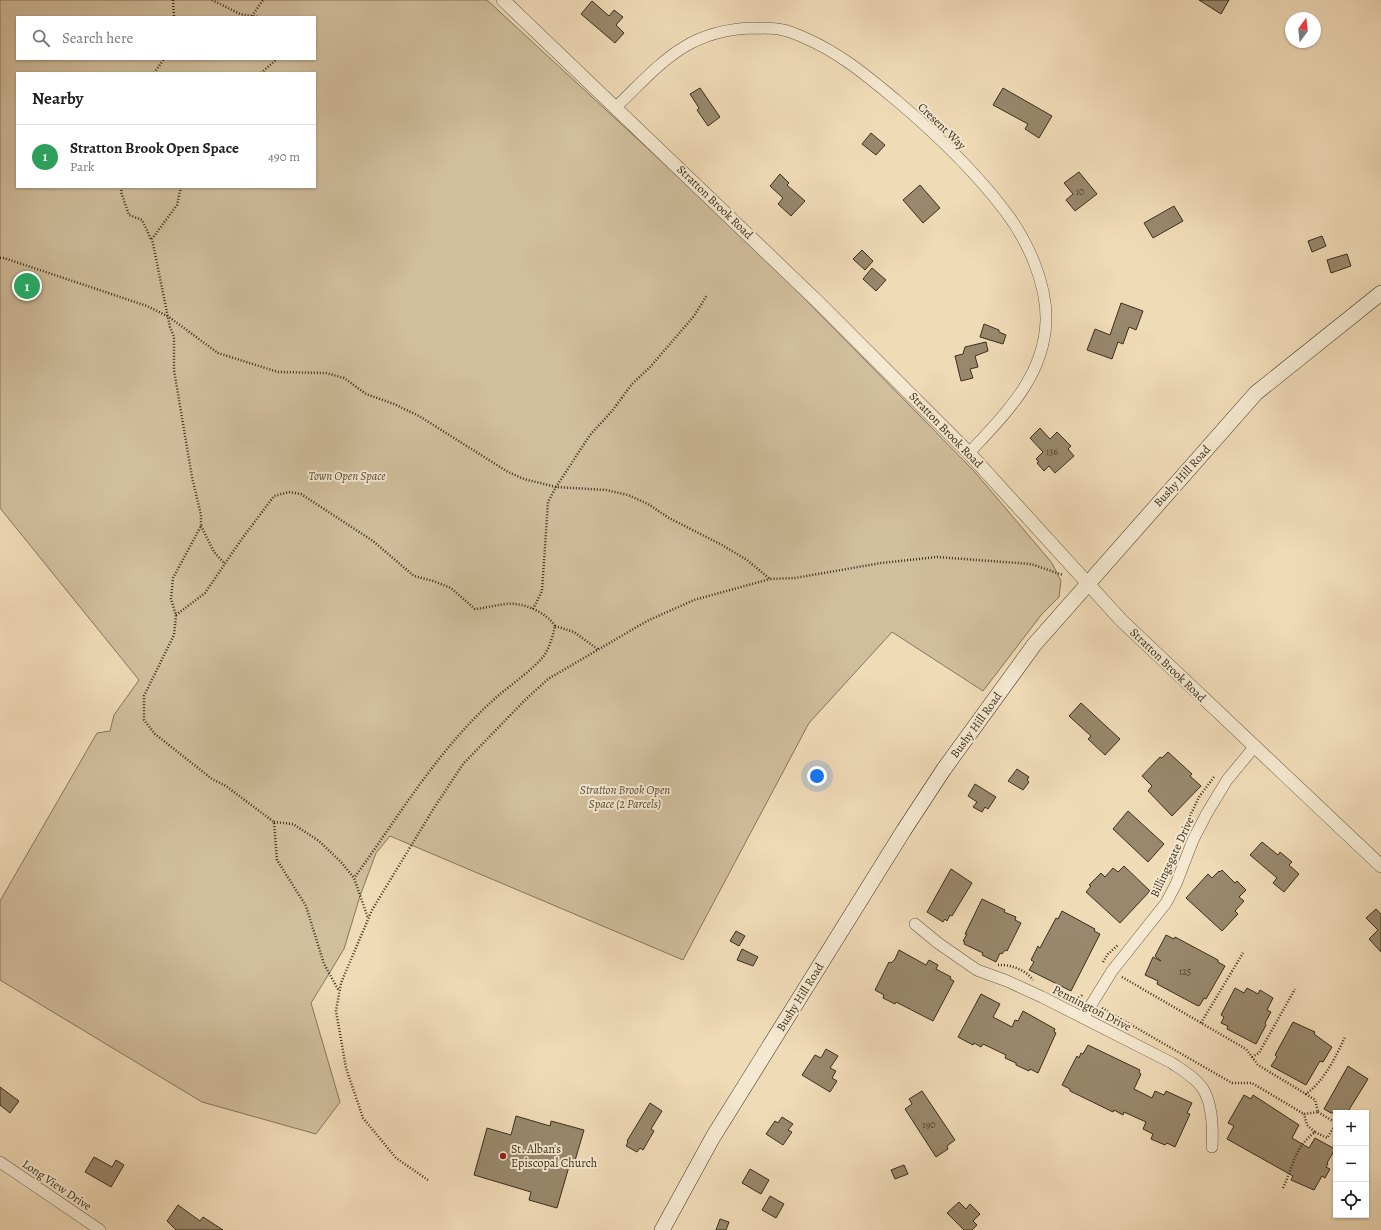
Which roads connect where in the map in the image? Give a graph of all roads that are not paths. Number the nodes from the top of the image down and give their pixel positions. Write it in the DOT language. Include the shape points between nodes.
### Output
graph roads {
  1 [pos="503,0"];
  2 [pos="615,108"];
  3 [pos="1381,293"];
  4 [pos="969,453"];
  5 [pos="1088,583"];
  6 [pos="1255,746"];
  7 [pos="1381,866"];
  8 [pos="915,924"];
  9 [pos="1083,1018"];
  10 [pos="1212,1147"];
  11 [pos="0,1162"];
  12 [pos="100,1230"];
  13 [pos="662,1230"];
  1 -- 2 [label="street, Stratton Brook Road"];
  2 -- 4 [label="street, Stratton Brook Road" via="818,302"];
  2 -- 4 [label="street, Cresent Way" via="668,56 687,44 722,32 752,28 784,30 822,46 855,65 939,138 1006,212 1024,241 1038,276 1046,321 1041,352 1028,384 1010,409"];
  3 -- 5 [label="main road, Bushy Hill Road" via="1256,393"];
  4 -- 5 [label="street, Stratton Brook Road"];
  5 -- 6 [label="street, Stratton Brook Road" via="1172,669"];
  5 -- 13 [label="main road, Bushy Hill Road" via="1034,645 908,824 722,1124"];
  6 -- 7 [label="street, Stratton Brook Road"];
  6 -- 9 [label="street, Billingsgate Drive" via="1227,780 1193,840 1166,903 1112,971"];
  8 -- 9 [label="street, Pennington Drive" via="978,970 1007,981"];
  9 -- 10 [label="street, Pennington Drive" via="1172,1063 1190,1076 1203,1089 1211,1111"];
  11 -- 12 [label="street, Long View Drive"];
}
